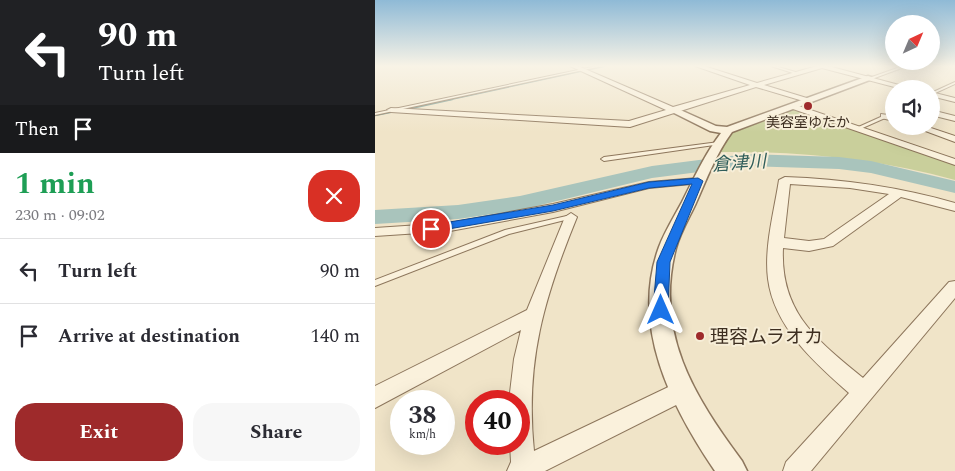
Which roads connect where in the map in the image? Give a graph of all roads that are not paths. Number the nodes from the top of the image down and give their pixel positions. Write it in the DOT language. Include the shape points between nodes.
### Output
graph roads {
  1 [pos="497,88"];
  2 [pos="623,88"];
  3 [pos="745,88"];
  4 [pos="769,88"];
  5 [pos="843,88"];
  6 [pos="940,96"];
  7 [pos="955,100"];
  8 [pos="807,101"];
  9 [pos="793,106"];
  10 [pos="391,110"];
  11 [pos="673,110"];
  12 [pos="375,114"];
  13 [pos="940,115"];
  14 [pos="884,116"];
  15 [pos="955,119"];
  16 [pos="857,129"];
  17 [pos="728,130"];
  18 [pos="940,134"];
  19 [pos="955,139"];
  20 [pos="716,147"];
  21 [pos="604,159"];
  22 [pos="955,162"];
  23 [pos="699,179"];
  24 [pos="899,192"];
  25 [pos="955,207"];
  26 [pos="571,217"];
  27 [pos="375,232"];
  28 [pos="778,242"];
  29 [pos="375,283"];
  30 [pos="955,287"];
  31 [pos="533,315"];
  32 [pos="863,391"];
  33 [pos="681,392"];
  34 [pos="375,396"];
  35 [pos="522,470"];
  36 [pos="732,471"];
  37 [pos="795,471"];
  1 -- 10 [label="lane"];
  2 -- 11 [label="street"];
  3 -- 11 [label="street"];
  4 -- 8 [label="street"];
  5 -- 8 [label="street"];
  6 -- 7 [label="street"];
  8 -- 9 [label="street"];
  9 -- 16 [label="street"];
  9 -- 17 [label="street"];
  10 -- 11 [label="street" via="630,124"];
  10 -- 12 [label="lane"];
  11 -- 17 [label="street" via="714,129"];
  13 -- 15 [label="street"];
  14 -- 16 [label="lane"];
  16 -- 22 [label="street"];
  17 -- 20 [label="street"];
  18 -- 19 [label="street"];
  20 -- 21 [label="lane"];
  20 -- 23 [label="street"];
  23 -- 27 [label="street" via="649,185 553,208 450,227"];
  23 -- 33 [label="street" via="669,246 661,279 661,320"];
  24 -- 25 [label="street"];
  24 -- 28 [label="street" via="828,243 804,246"];
  24 -- 28 [label="street" via="833,182 785,180"];
  26 -- 29 [label="lane" via="507,232"];
  26 -- 31 [label="street"];
  28 -- 32 [label="street" via="776,272 784,305 831,365"];
  30 -- 32 [label="street"];
  31 -- 34 [label="street"];
  31 -- 35 [label="street" via="524,356 519,409"];
  32 -- 37 [label="street"];
  33 -- 35 [label="street"];
  33 -- 36 [label="street"];
}
